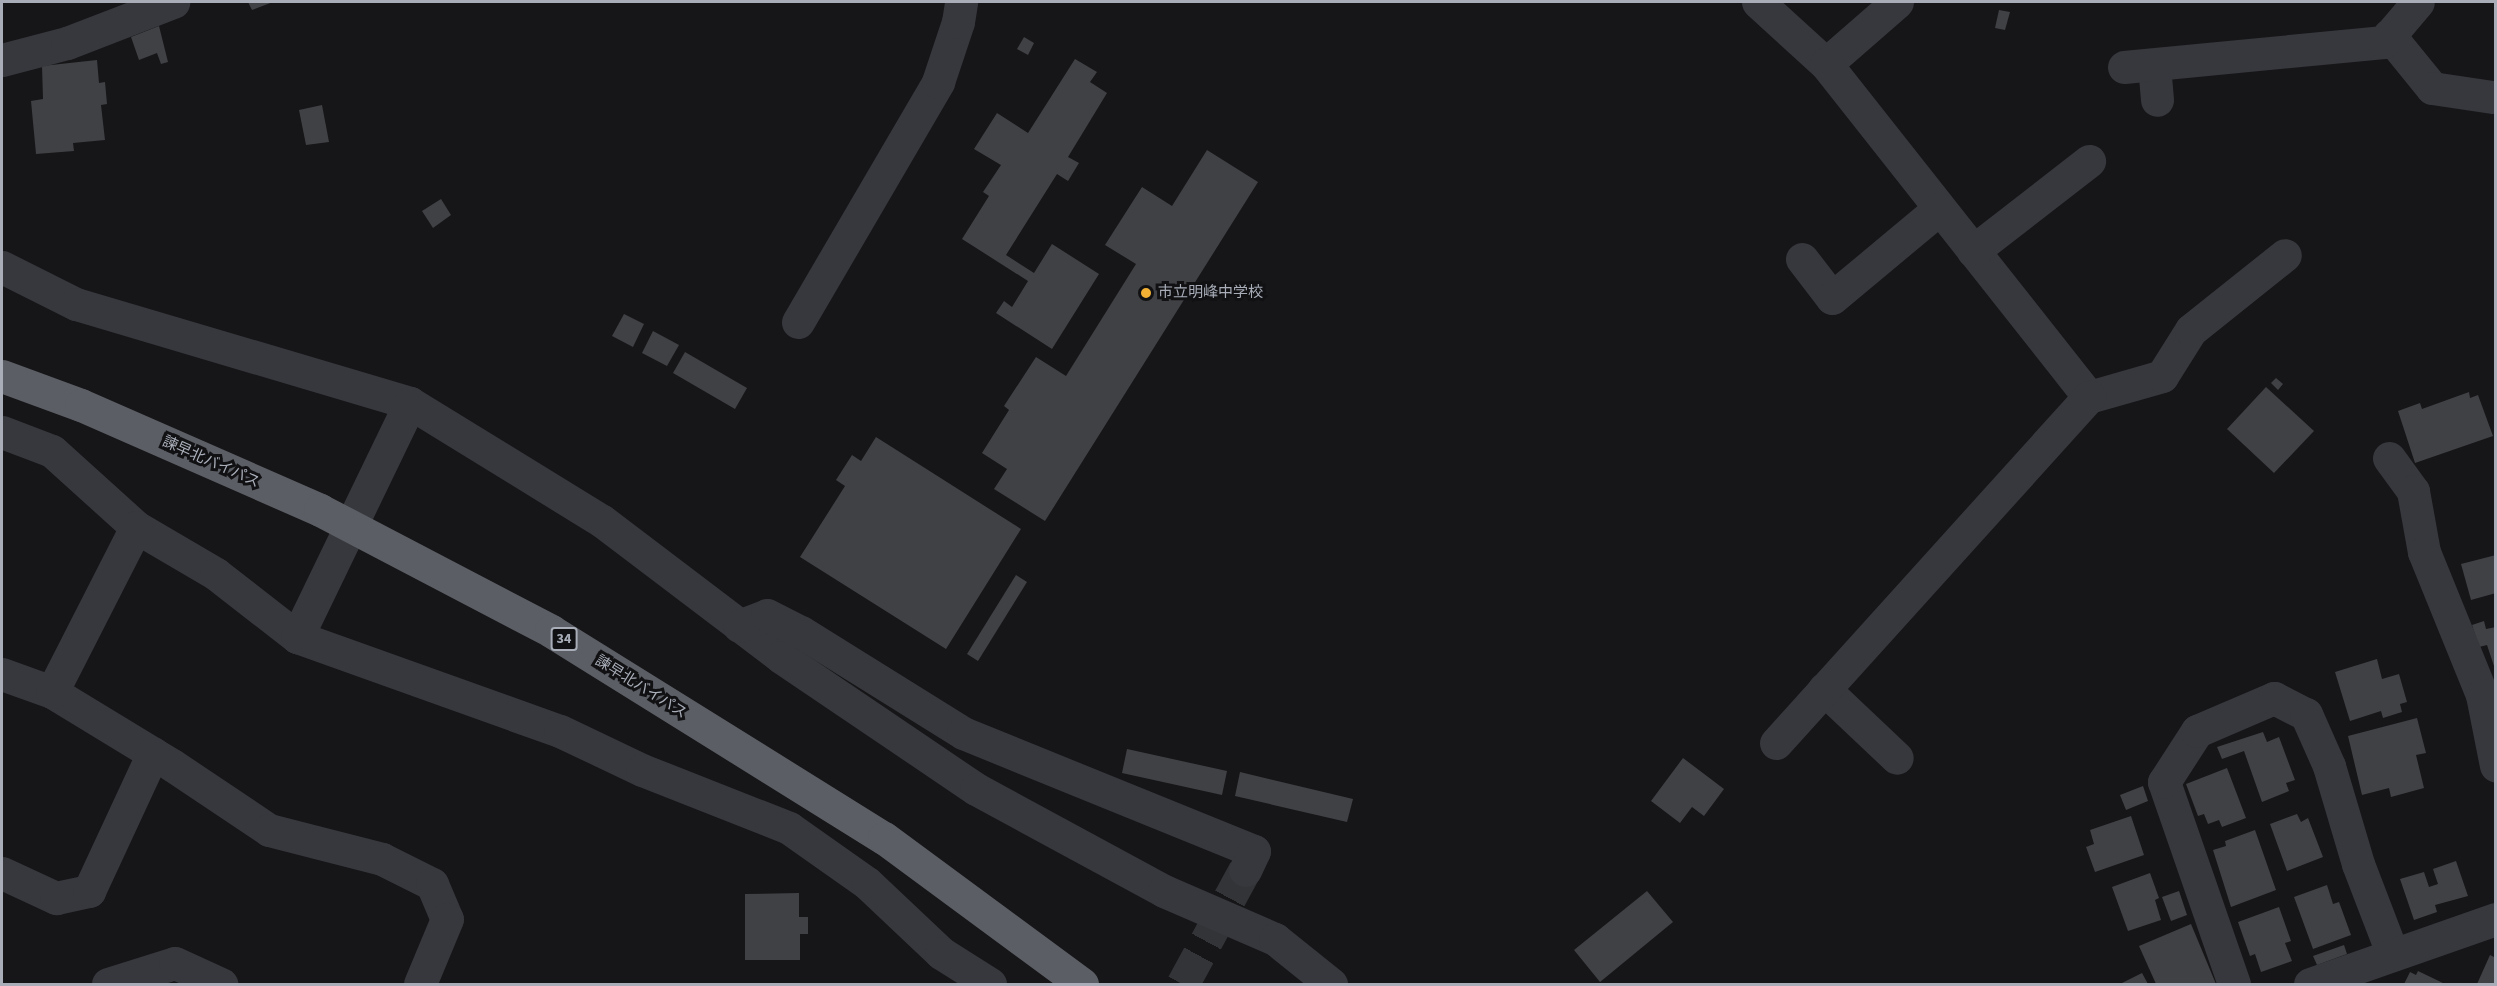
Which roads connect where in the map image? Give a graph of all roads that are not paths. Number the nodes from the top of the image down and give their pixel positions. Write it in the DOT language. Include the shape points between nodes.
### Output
graph roads {
  1 [pos="173,2"];
  2 [pos="961,2"];
  3 [pos="1758,2"];
  4 [pos="1897,2"];
  5 [pos="2418,2"];
  6 [pos="2389,35"];
  7 [pos="2,60"];
  8 [pos="1826,64"];
  9 [pos="2492,97"];
  10 [pos="2157,99"];
  11 [pos="2089,161"];
  12 [pos="1939,209"];
  13 [pos="1973,251"];
  14 [pos="2285,255"];
  15 [pos="1802,258"];
  16 [pos="2,267"];
  17 [pos="798,322"];
  18 [pos="2,376"];
  19 [pos="2089,397"];
  20 [pos="404,411"];
  21 [pos="2,432"];
  22 [pos="2389,458"];
  23 [pos="136,527"];
  24 [pos="740,626"];
  25 [pos="297,637"];
  26 [pos="2,674"];
  27 [pos="1824,689"];
  28 [pos="52,692"];
  29 [pos="1776,743"];
  30 [pos="153,753"];
  31 [pos="1897,758"];
  32 [pos="2496,766"];
  33 [pos="1245,870"];
  34 [pos="2,873"];
  35 [pos="2496,919"];
  36 [pos="2385,966"];
  37 [pos="108,984"];
  38 [pos="221,984"];
  39 [pos="420,984"];
  40 [pos="990,984"];
  41 [pos="1082,984"];
  42 [pos="1331,984"];
  43 [pos="2234,984"];
  44 [pos="2310,984"];
  1 -- 7 [label="street" via="67,43"];
  2 -- 17 [label="street" via="939,82"];
  3 -- 8 [label="street"];
  4 -- 8 [label="street"];
  5 -- 6 [label="street"];
  6 -- 9 [label="street" via="2432,88"];
  6 -- 10 [label="street" via="2384,42 2139,66"];
  8 -- 12 [label="street"];
  11 -- 13 [label="street"];
  12 -- 13 [label="street"];
  12 -- 15 [label="street" via="1832,298"];
  13 -- 19 [label="street"];
  14 -- 19 [label="street" via="2191,330 2162,376"];
  16 -- 20 [label="street" via="76,304"];
  18 -- 41 [label="highway, 諫早北バイパス / 34" via="81,405 320,510 551,631 884,838"];
  19 -- 27 [label="street"];
  20 -- 24 [label="street" via="602,521"];
  20 -- 25 [label="street"];
  21 -- 23 [label="street" via="52,451"];
  22 -- 32 [label="street" via="2413,491 2424,552 2482,695"];
  23 -- 25 [label="street" via="216,574"];
  23 -- 28 [label="street"];
  24 -- 33 [label="street" via="767,615 963,733 1254,851"];
  24 -- 42 [label="street" via="976,789 1164,891 1275,939"];
  25 -- 40 [label="street" via="560,730 642,770 789,828 867,883 940,953"];
  26 -- 28 [label="street"];
  27 -- 29 [label="street"];
  27 -- 31 [label="street"];
  28 -- 30 [label="street"];
  30 -- 34 [label="street" via="89,891 56,898"];
  30 -- 39 [label="street" via="269,830 382,859 432,884 447,919"];
  35 -- 36 [label="street"];
  36 -- 43 [label="street" via="2329,766 2306,714 2274,698 2197,731 2164,782"];
  36 -- 44 [label="street"];
  37 -- 38 [label="street" via="175,963"];
}
